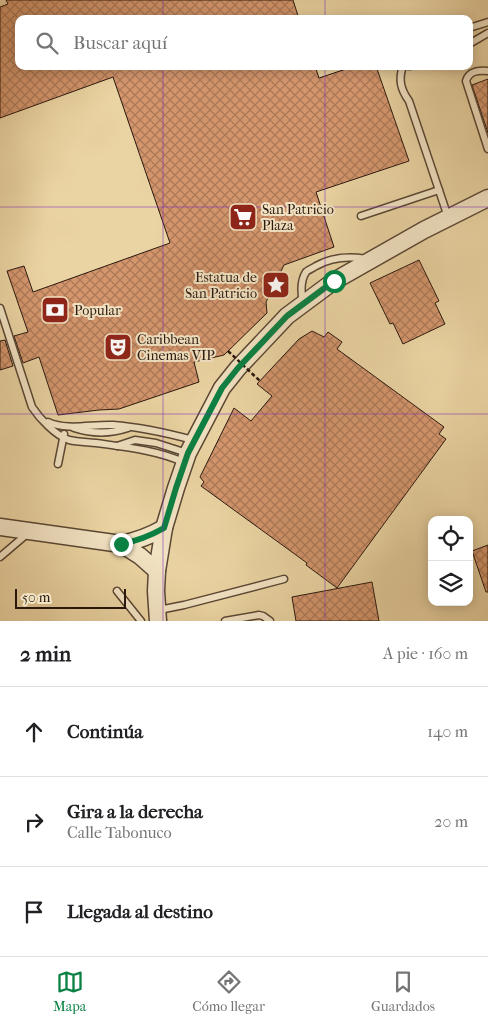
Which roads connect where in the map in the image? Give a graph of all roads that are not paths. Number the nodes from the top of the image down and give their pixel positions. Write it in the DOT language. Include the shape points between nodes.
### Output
graph roads {
  1 [pos="488,22"];
  2 [pos="473,27"];
  3 [pos="488,33"];
  4 [pos="488,39"];
  5 [pos="473,41"];
  6 [pos="473,42"];
  7 [pos="402,70"];
  8 [pos="488,70"];
  9 [pos="488,149"];
  10 [pos="439,190"];
  11 [pos="488,198"];
  12 [pos="362,216"];
  13 [pos="449,218"];
  14 [pos="372,259"];
  15 [pos="303,304"];
  16 [pos="0,308"];
  17 [pos="40,419"];
  18 [pos="68,426"];
  19 [pos="63,436"];
  20 [pos="116,446"];
  21 [pos="189,452"];
  22 [pos="58,464"];
  23 [pos="0,527"];
  24 [pos="164,528"];
  25 [pos="29,531"];
  26 [pos="121,544"];
  27 [pos="0,556"];
  28 [pos="157,571"];
  29 [pos="284,579"];
  30 [pos="116,591"];
  31 [pos="157,616"];
  32 [pos="141,621"];
  33 [pos="226,621"];
  34 [pos="270,621"];
  1 -- 2 [label="lane"];
  3 -- 5 [label="lane"];
  4 -- 6 [label="lane"];
  7 -- 10 [label="lane" via="401,86"];
  8 -- 9 [label="lane" via="472,72 466,81"];
  10 -- 12 [label="lane"];
  10 -- 13 [label="lane"];
  11 -- 13 [label="street"];
  13 -- 14 [label="street"];
  14 -- 15 [label="street"];
  14 -- 15 [label="lane" via="337,258 307,271 302,282"];
  15 -- 21 [label="street" via="287,316 222,388"];
  16 -- 17 [label="lane" via="32,407"];
  17 -- 18 [label="lane" via="56,426"];
  17 -- 19 [label="lane"];
  18 -- 19 [label="lane"];
  18 -- 21 [label="lane" via="113,425 164,432"];
  19 -- 20 [label="lane"];
  19 -- 22 [label="lane"];
  20 -- 21 [label="lane" via="135,440"];
  20 -- 21 [label="lane" via="173,458"];
  21 -- 24 [label="street"];
  23 -- 25 [label="street"];
  24 -- 26 [label="street" via="150,536"];
  24 -- 28 [label="street"];
  25 -- 26 [label="street"];
  25 -- 27 [label="lane"];
  26 -- 28 [label="street"];
  28 -- 31 [label="street"];
  29 -- 31 [label="lane" via="184,605"];
  30 -- 32 [label="lane"];
  33 -- 34 [label="lane" via="259,615"];
}
